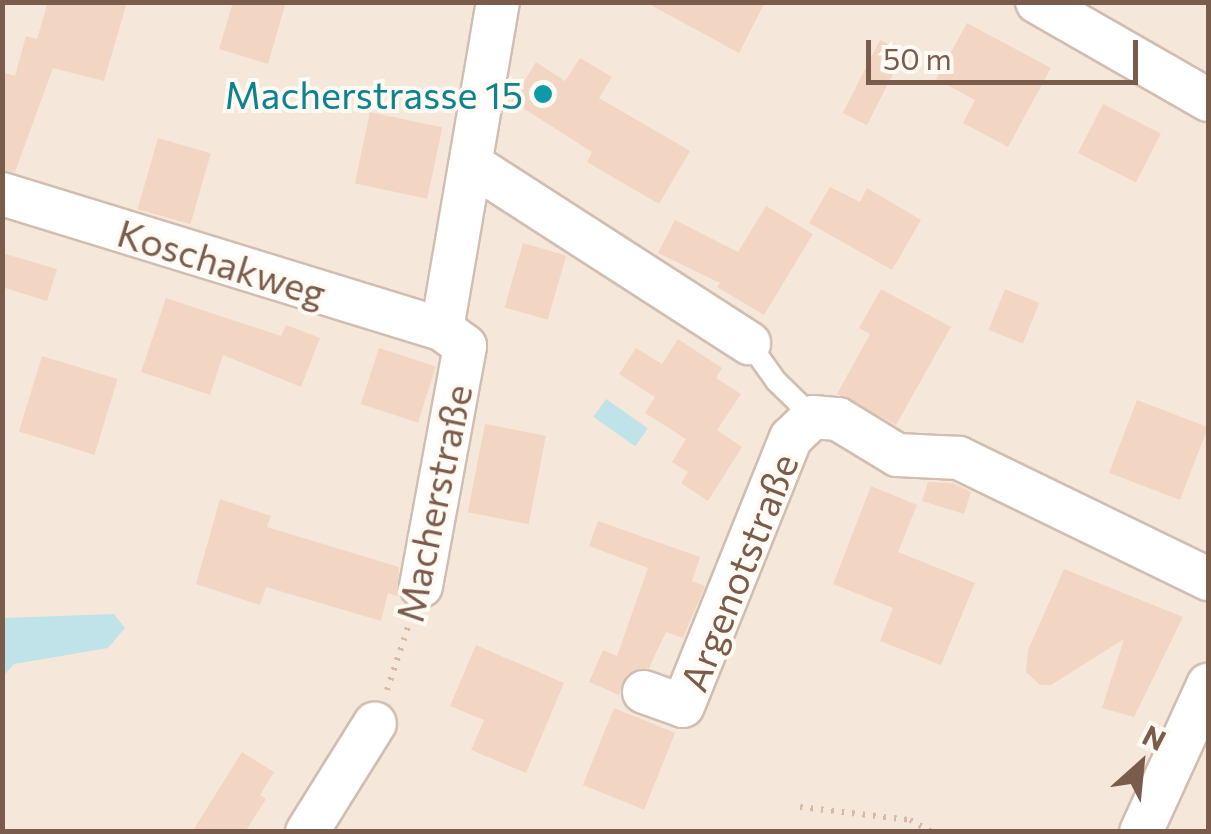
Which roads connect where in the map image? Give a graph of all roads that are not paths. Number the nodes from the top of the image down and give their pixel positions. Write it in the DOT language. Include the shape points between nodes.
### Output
graph roads {
  1 [pos="498,2"];
  2 [pos="1037,2"];
  3 [pos="1208,100"];
  4 [pos="470,164"];
  5 [pos="2,194"];
  6 [pos="442,329"];
  7 [pos="749,344"];
  8 [pos="813,417"];
  9 [pos="1208,578"];
  10 [pos="420,586"];
  11 [pos="1208,686"];
  12 [pos="644,692"];
  13 [pos="375,723"];
  14 [pos="307,832"];
  15 [pos="1141,832"];
  1 -- 4 [label="street, Macherstraße"];
  2 -- 3 [label="street"];
  4 -- 6 [label="street, Macherstraße"];
  4 -- 7 [label="street"];
  5 -- 6 [label="street, Koschakweg"];
  6 -- 10 [label="street, Macherstraße" via="466,346"];
  7 -- 8 [label="lane"];
  8 -- 9 [label="street, Argenotstraße" via="838,419 897,454 959,458"];
  8 -- 12 [label="street, Argenotstraße" via="791,438 683,706"];
  11 -- 15 [label="street"];
  13 -- 14 [label="street"];
}
